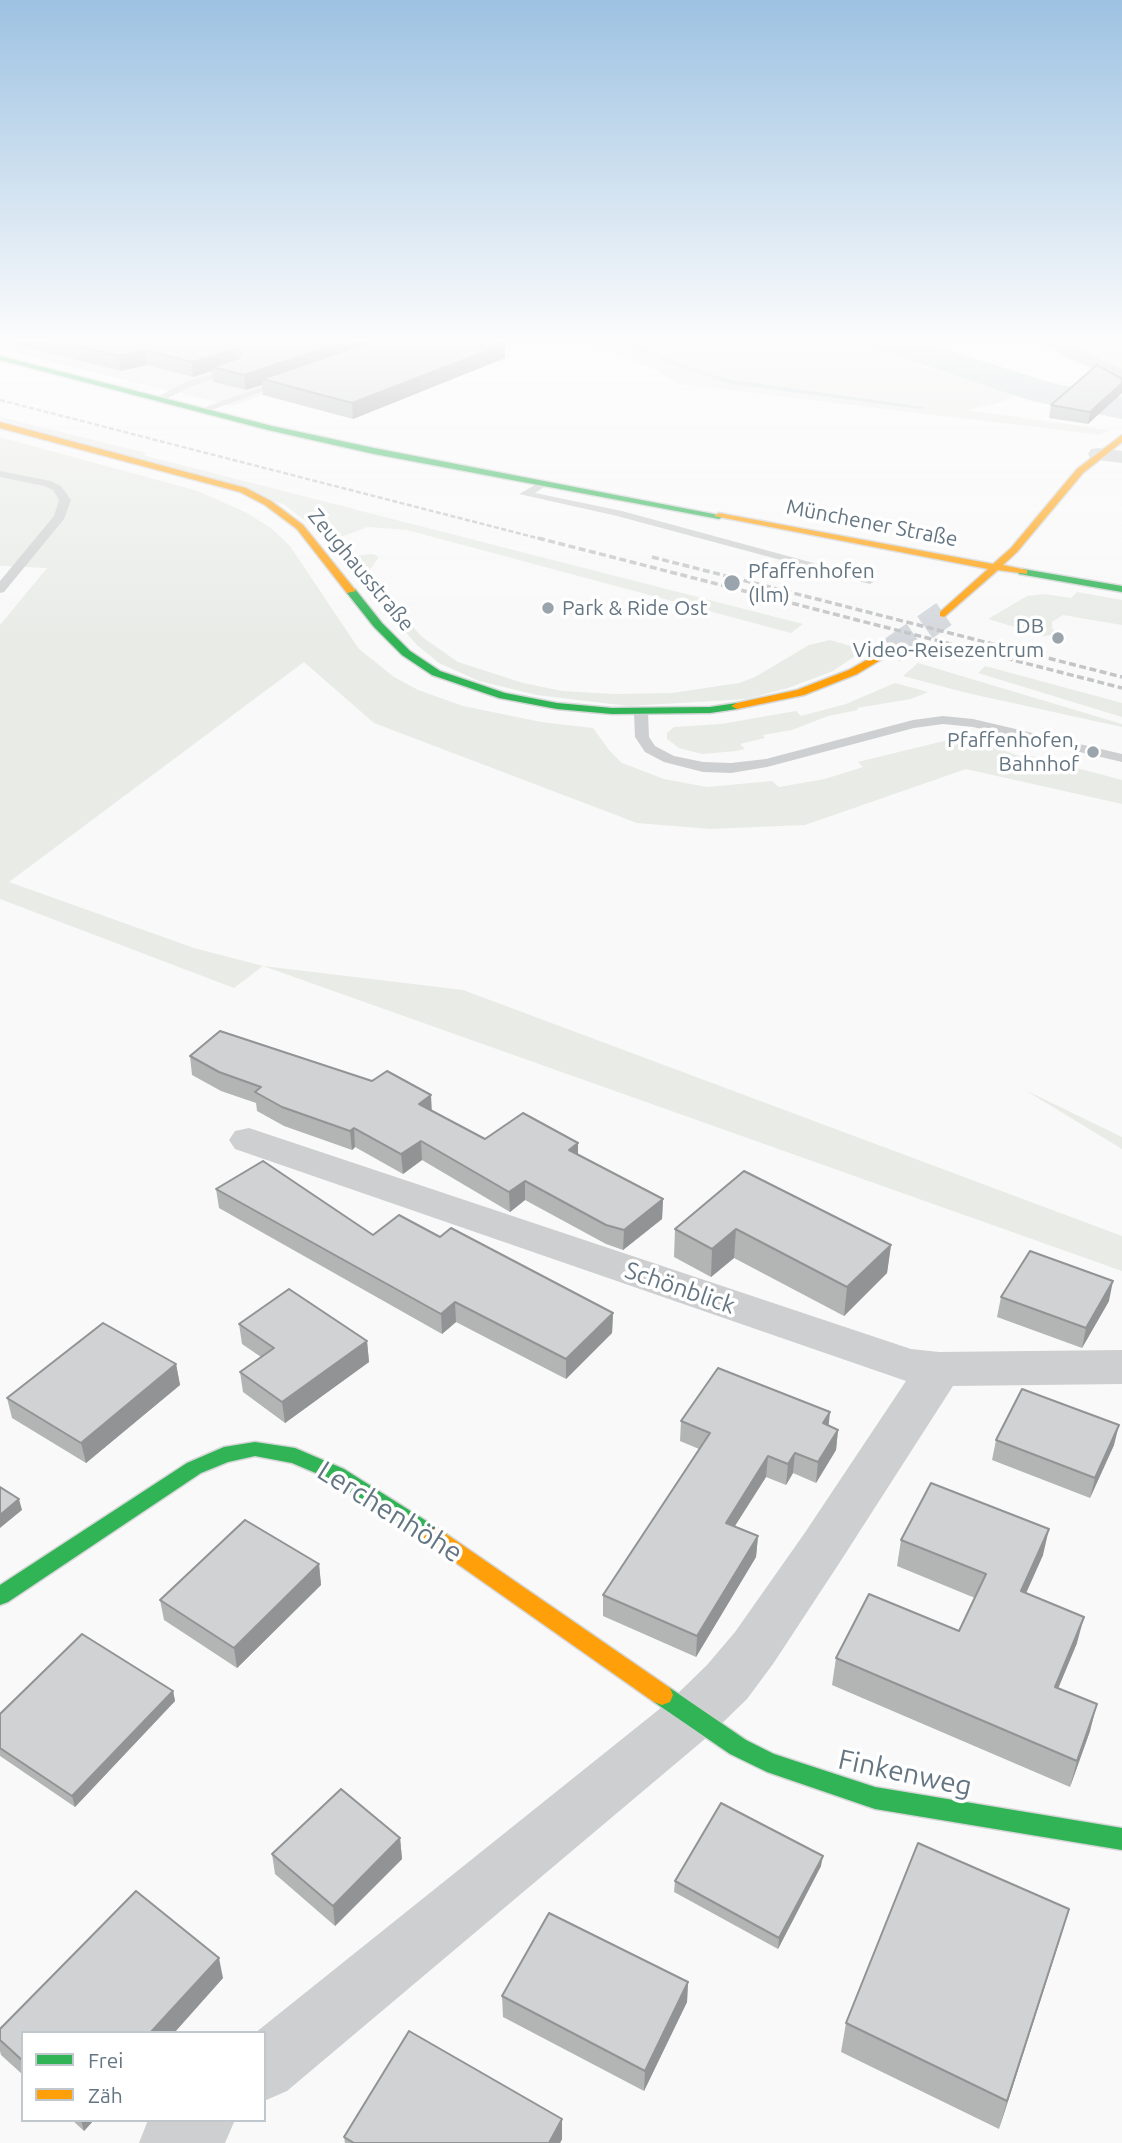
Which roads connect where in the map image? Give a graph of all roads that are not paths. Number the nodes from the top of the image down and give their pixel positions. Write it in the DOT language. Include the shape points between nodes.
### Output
graph roads {
  1 [pos="62,441"];
  2 [pos="328,441"];
  3 [pos="1118,441"];
  4 [pos="1099,454"];
  5 [pos="1122,457"];
  6 [pos="0,474"];
  7 [pos="544,483"];
  8 [pos="997,568"];
  9 [pos="870,580"];
  10 [pos="0,589"];
  11 [pos="1122,589"];
  12 [pos="944,614"];
  13 [pos="892,650"];
  14 [pos="641,713"];
  15 [pos="1122,758"];
  16 [pos="249,1140"];
  17 [pos="1122,1367"];
  18 [pos="939,1369"];
  19 [pos="0,1595"];
  20 [pos="692,1716"];
  21 [pos="1122,1839"];
  22 [pos="266,2066"];
  23 [pos="199,2122"];
  24 [pos="173,2143"];
  1 -- 14 [label="street, Zeughausstraße" via="202,477 268,503 300,527 390,639 436,673 523,701"];
  2 -- 7 [label="street, Münchener Straße"];
  3 -- 4 [label="street"];
  4 -- 5 [label="street"];
  4 -- 8 [label="street"];
  6 -- 10 [label="lane" via="47,484 57,488 65,500 60,517"];
  7 -- 8 [label="street, Münchener Straße"];
  7 -- 9 [label="lane" via="525,494 618,513"];
  8 -- 11 [label="street, Münchener Straße"];
  8 -- 12 [label="street"];
  13 -- 14 [label="street, Zeughausstraße" via="840,678 785,697 710,710"];
  14 -- 15 [label="lane" via="642,737 650,749 702,767 767,763 943,720"];
  16 -- 18 [label="street, Schönblick" via="908,1365"];
  17 -- 18 [label="street, Schönblick"];
  18 -- 20 [label="street" via="754,1647"];
  19 -- 20 [label="street, Lerchenhöhe" via="194,1468 224,1455 255,1449 275,1451 327,1469 409,1519"];
  20 -- 21 [label="street, Finkenweg" via="767,1762 851,1792"];
  20 -- 22 [label="street"];
  23 -- 24 [label="street"];
}
